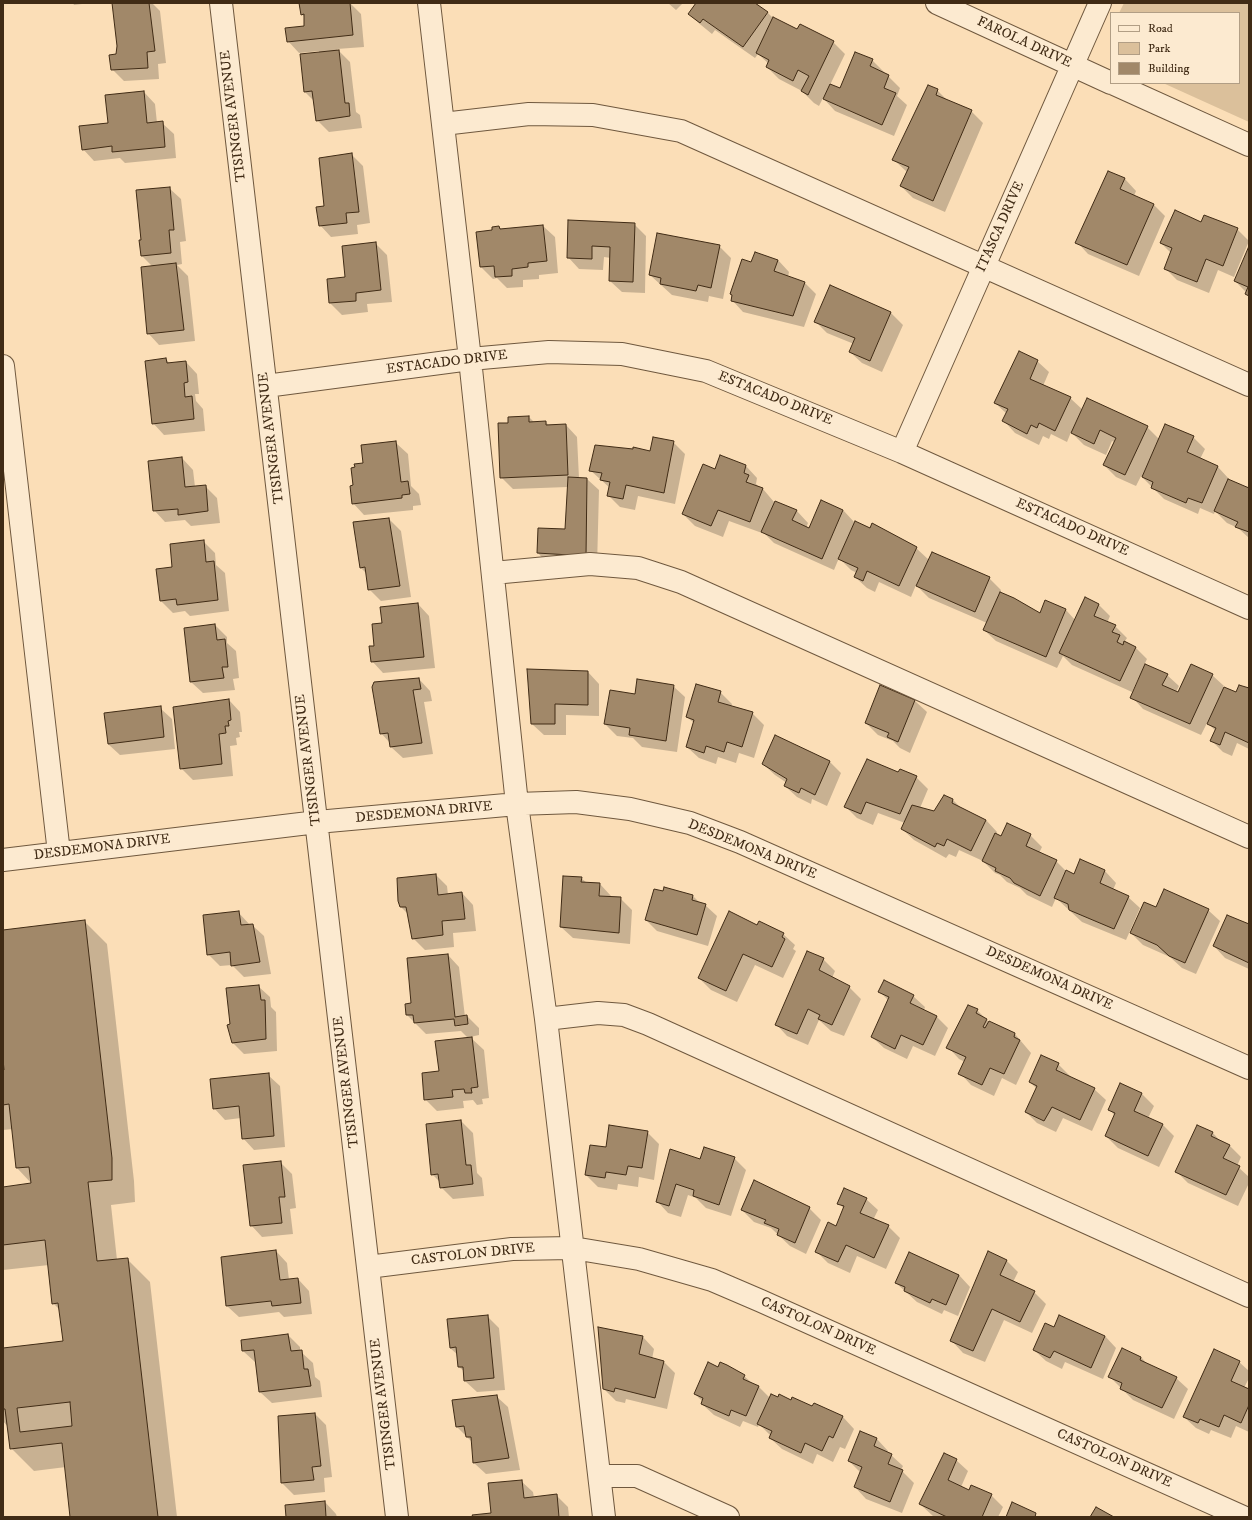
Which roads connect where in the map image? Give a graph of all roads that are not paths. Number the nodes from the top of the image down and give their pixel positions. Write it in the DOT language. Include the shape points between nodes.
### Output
graph roads {
  1 [pos="221,3"];
  2 [pos="429,3"];
  3 [pos="937,3"];
  4 [pos="1100,3"];
  5 [pos="1073,65"];
  6 [pos="1110,83"];
  7 [pos="1113,84"];
  8 [pos="443,124"];
  9 [pos="1249,145"];
  10 [pos="984,266"];
  11 [pos="470,359"];
  12 [pos="3,366"];
  13 [pos="1249,385"];
  14 [pos="266,386"];
  15 [pos="902,452"];
  16 [pos="493,573"];
  17 [pos="1249,608"];
  18 [pos="517,804"];
  19 [pos="316,822"];
  20 [pos="1249,837"];
  21 [pos="59,853"];
  22 [pos="3,860"];
  23 [pos="546,1020"];
  24 [pos="1249,1068"];
  25 [pos="573,1248"];
  26 [pos="368,1267"];
  27 [pos="1249,1296"];
  28 [pos="600,1476"];
  29 [pos="397,1517"];
  30 [pos="604,1517"];
  31 [pos="728,1517"];
  32 [pos="1243,1517"];
  1 -- 14 [label="street, TISINGER AVENUE"];
  2 -- 8 [label="street"];
  3 -- 5 [label="street, FAROLA DRIVE"];
  4 -- 5 [label="street, ITASCA DRIVE"];
  5 -- 6 [label="street, FAROLA DRIVE"];
  5 -- 10 [label="street, ITASCA DRIVE"];
  7 -- 9 [label="street, FAROLA DRIVE"];
  8 -- 10 [label="street" via="529,114 593,115 681,130"];
  8 -- 11 [label="street"];
  10 -- 13 [label="street"];
  10 -- 15 [label="street, ITASCA DRIVE"];
  11 -- 14 [label="street, ESTACADO DRIVE"];
  11 -- 15 [label="street, ESTACADO DRIVE" via="549,352 622,354 706,371"];
  11 -- 16 [label="street"];
  12 -- 21 [label="street"];
  14 -- 19 [label="street, TISINGER AVENUE"];
  15 -- 17 [label="street, ESTACADO DRIVE"];
  16 -- 18 [label="street"];
  16 -- 20 [label="street" via="590,564 638,568 681,582"];
  18 -- 19 [label="street, DESDEMONA DRIVE"];
  18 -- 23 [label="street"];
  18 -- 24 [label="street, DESDEMONA DRIVE" via="576,802 630,809 690,823 740,842"];
  19 -- 21 [label="street, DESDEMONA DRIVE"];
  19 -- 26 [label="street, TISINGER AVENUE"];
  21 -- 22 [label="street, DESDEMONA DRIVE"];
  23 -- 25 [label="street"];
  23 -- 27 [label="street" via="598,1013 624,1015 648,1024"];
  25 -- 26 [label="street, CASTOLON DRIVE" via="512,1249"];
  25 -- 28 [label="street"];
  25 -- 32 [label="street, CASTOLON DRIVE" via="639,1259 712,1280"];
  26 -- 29 [label="street, TISINGER AVENUE"];
  28 -- 30 [label="street"];
  28 -- 31 [label="street" via="637,1476"];
}
